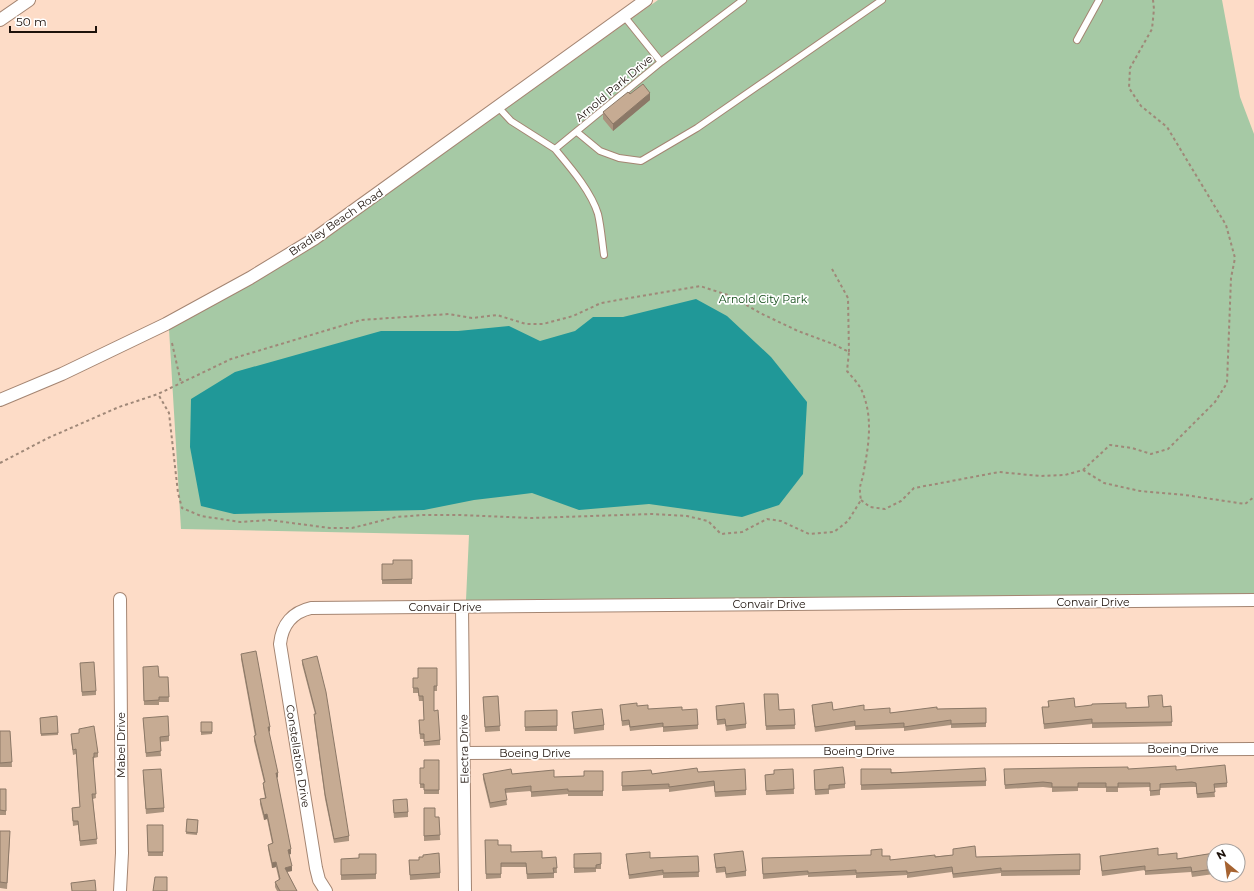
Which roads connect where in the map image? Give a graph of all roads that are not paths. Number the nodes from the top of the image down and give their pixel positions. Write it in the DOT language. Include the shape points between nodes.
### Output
graph roads {
  1 [pos="30,0"];
  2 [pos="646,0"];
  3 [pos="743,0"];
  4 [pos="882,0"];
  5 [pos="1099,0"];
  6 [pos="624,16"];
  7 [pos="0,20"];
  8 [pos="1077,40"];
  9 [pos="661,62"];
  10 [pos="498,107"];
  11 [pos="577,132"];
  12 [pos="555,149"];
  13 [pos="604,255"];
  14 [pos="0,400"];
  15 [pos="120,599"];
  16 [pos="1254,600"];
  17 [pos="462,607"];
  18 [pos="288,621"];
  19 [pos="1254,748"];
  20 [pos="464,753"];
  21 [pos="120,891"];
  22 [pos="326,891"];
  23 [pos="465,891"];
  1 -- 7 [label="street"];
  2 -- 6 [label="street, Bradley Beach Road"];
  3 -- 9 [label="lane, Arnold Park Drive"];
  4 -- 11 [label="lane" via="697,128 640,161 619,158 600,151"];
  5 -- 8 [label="lane"];
  6 -- 9 [label="lane"];
  6 -- 10 [label="street, Bradley Beach Road"];
  9 -- 11 [label="lane, Arnold Park Drive"];
  10 -- 12 [label="lane" via="511,121"];
  10 -- 14 [label="street, Bradley Beach Road" via="314,239 250,278 159,327 62,374"];
  11 -- 12 [label="lane, Arnold Park Drive"];
  12 -- 13 [label="lane" via="574,170 598,214"];
  15 -- 21 [label="street, Mabel Drive"];
  16 -- 17 [label="street, Convair Drive"];
  17 -- 18 [label="street, Convair Drive" via="311,608 298,612"];
  17 -- 20 [label="street, Electra Drive"];
  18 -- 22 [label="street, Constellation Drive" via="282,631 280,644 316,868 319,880"];
  19 -- 20 [label="street, Boeing Drive"];
  20 -- 23 [label="street, Electra Drive"];
}
